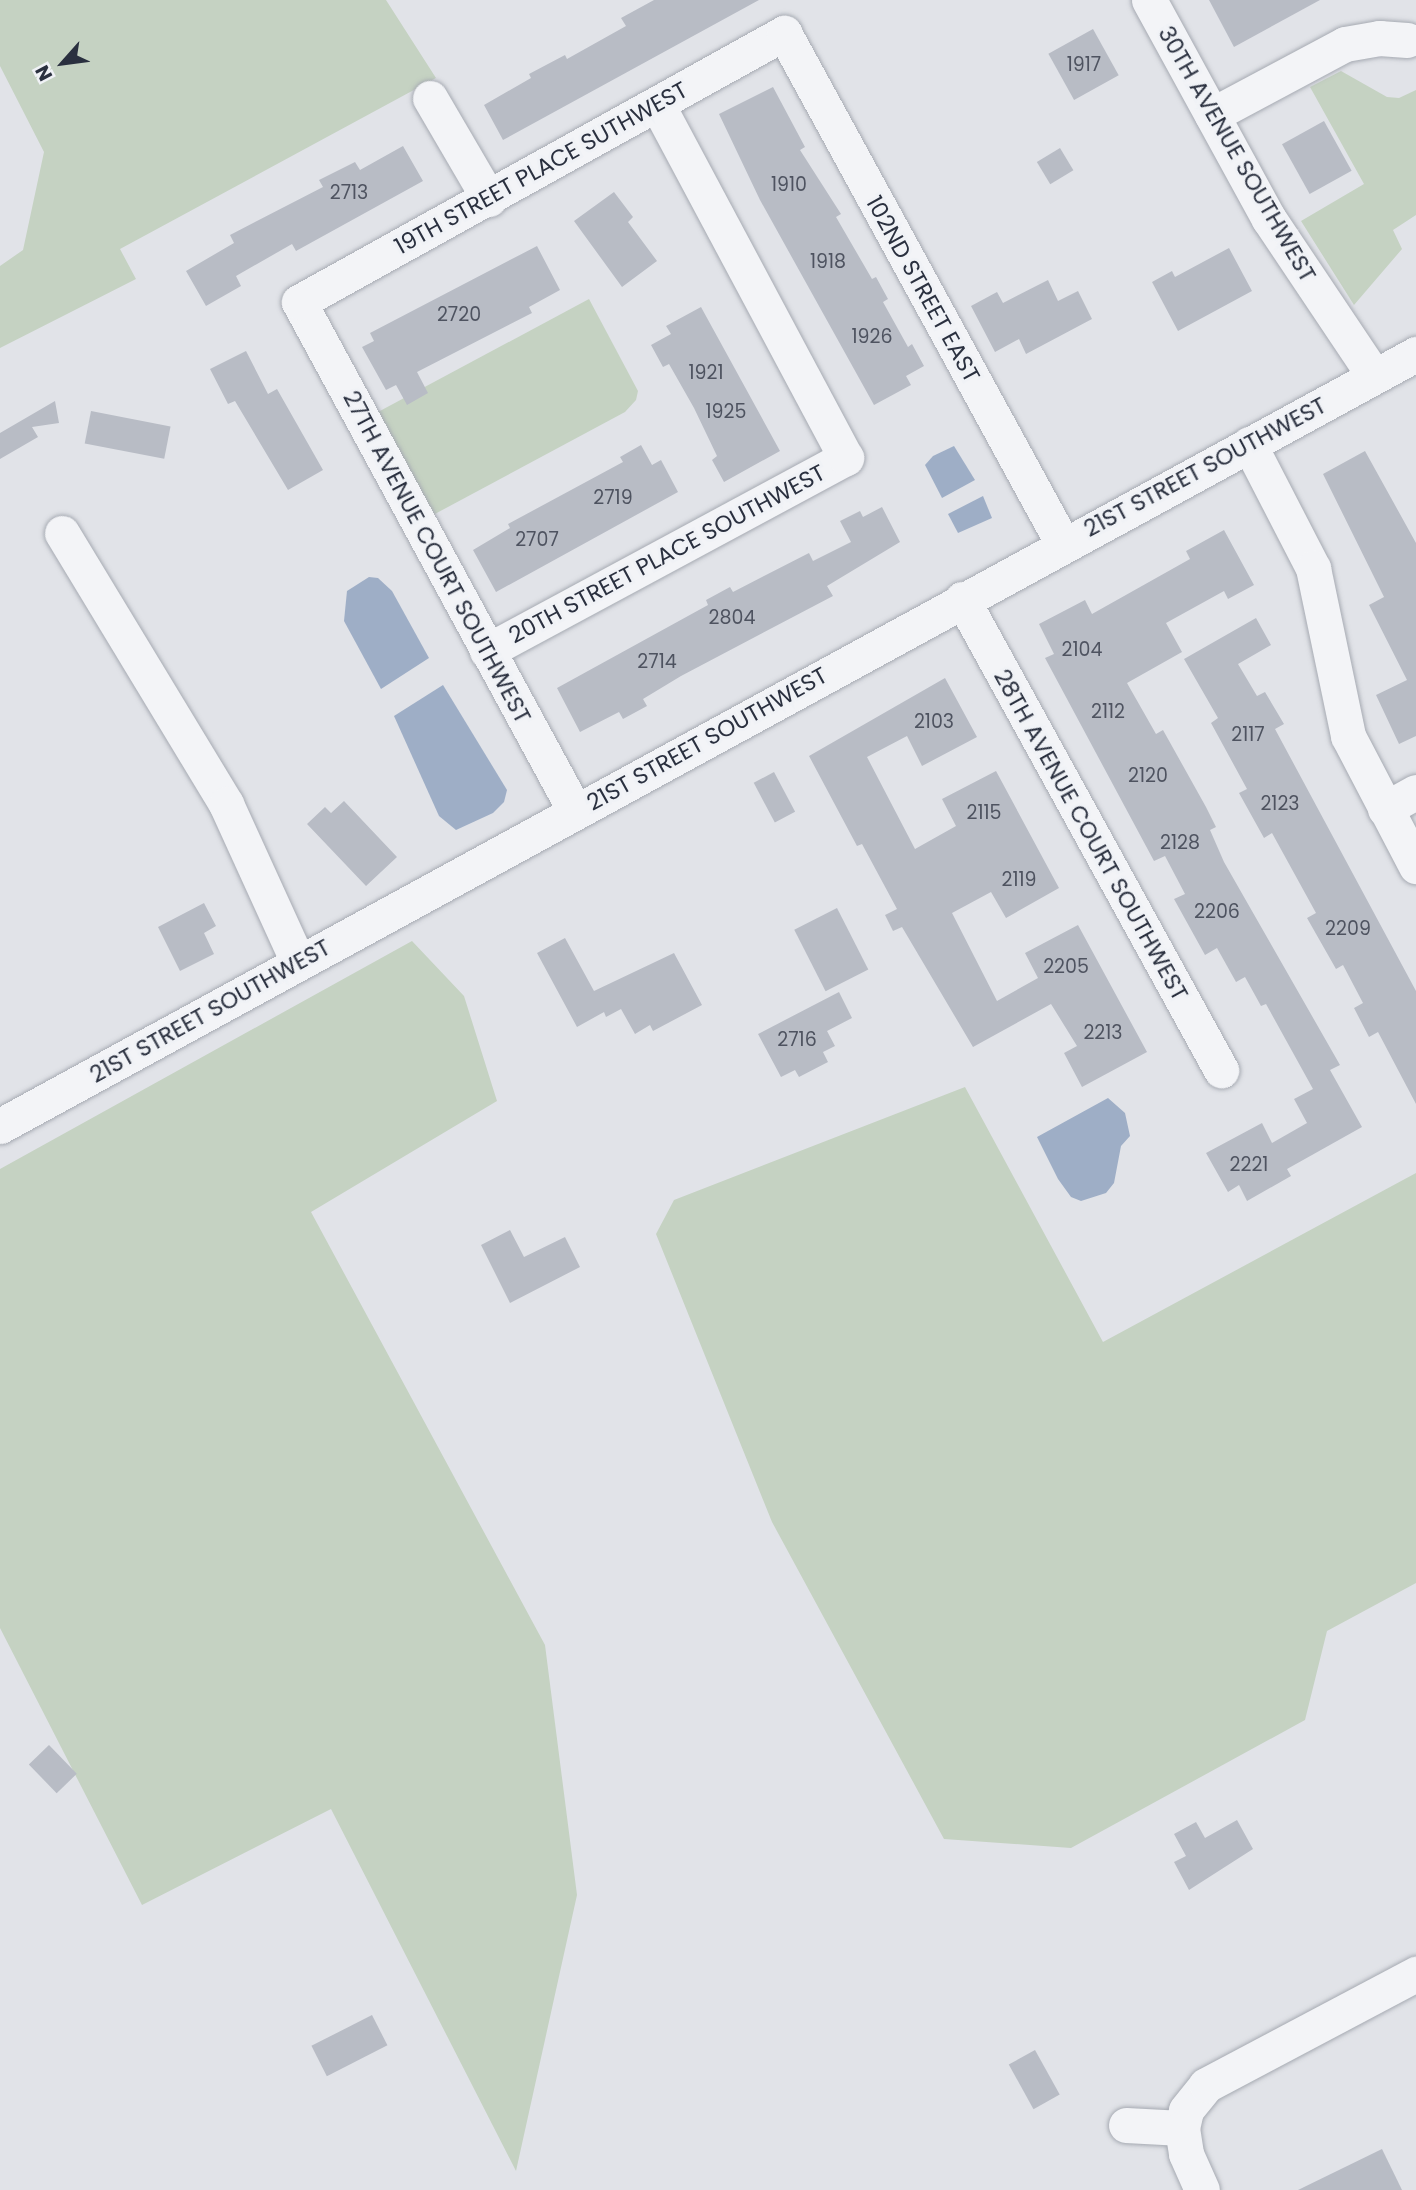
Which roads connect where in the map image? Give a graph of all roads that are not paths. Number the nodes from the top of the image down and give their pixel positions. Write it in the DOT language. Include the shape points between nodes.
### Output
graph roads {
  1 [pos="1149,0"];
  2 [pos="783,33"];
  3 [pos="1407,40"];
  4 [pos="430,98"];
  5 [pos="657,104"];
  6 [pos="1212,115"];
  7 [pos="488,199"];
  8 [pos="299,302"];
  9 [pos="1416,354"];
  10 [pos="1374,376"];
  11 [pos="1249,444"];
  12 [pos="62,533"];
  13 [pos="1063,544"];
  14 [pos="962,599"];
  15 [pos="487,651"];
  16 [pos="1416,792"];
  17 [pos="1385,809"];
  18 [pos="575,811"];
  19 [pos="1416,866"];
  20 [pos="298,962"];
  21 [pos="1221,1070"];
  22 [pos="0,1126"];
  23 [pos="1416,1974"];
  24 [pos="1126,2126"];
  25 [pos="1182,2128"];
  26 [pos="1202,2190"];
  1 -- 6 [label="street, 30TH AVENUE SOUTHWEST"];
  2 -- 5 [label="street, 19TH STREET PLACE SUTHWEST"];
  2 -- 13 [label="street, 102ND STREET EAST"];
  3 -- 6 [label="street" via="1379,37 1345,44"];
  4 -- 7 [label="street"];
  5 -- 7 [label="street, 19TH STREET PLACE SUTHWEST"];
  5 -- 15 [label="street, 20TH STREET PLACE SOUTHWEST" via="846,458"];
  6 -- 10 [label="street, 30TH AVENUE SOUTHWEST" via="1269,219"];
  7 -- 8 [label="street, 19TH STREET PLACE SUTHWEST"];
  8 -- 15 [label="street, 27TH AVENUE COURT SOUTHWEST"];
  9 -- 10 [label="street, 21ST STREET SOUTHWEST"];
  10 -- 11 [label="street, 21ST STREET SOUTHWEST"];
  11 -- 13 [label="street, 21ST STREET SOUTHWEST"];
  11 -- 17 [label="street" via="1313,568 1337,702 1353,747"];
  12 -- 20 [label="street" via="226,804"];
  13 -- 14 [label="street, 21ST STREET SOUTHWEST"];
  14 -- 18 [label="street, 21ST STREET SOUTHWEST"];
  14 -- 21 [label="street, 28TH AVENUE COURT SOUTHWEST"];
  15 -- 18 [label="street, 27TH AVENUE COURT SOUTHWEST"];
  16 -- 17 [label="street"];
  17 -- 19 [label="street"];
  18 -- 20 [label="street, 21ST STREET SOUTHWEST"];
  20 -- 22 [label="street, 21ST STREET SOUTHWEST"];
  23 -- 25 [label="street" via="1206,2085 1186,2110"];
  24 -- 25 [label="street"];
  25 -- 26 [label="street" via="1186,2154"];
}
